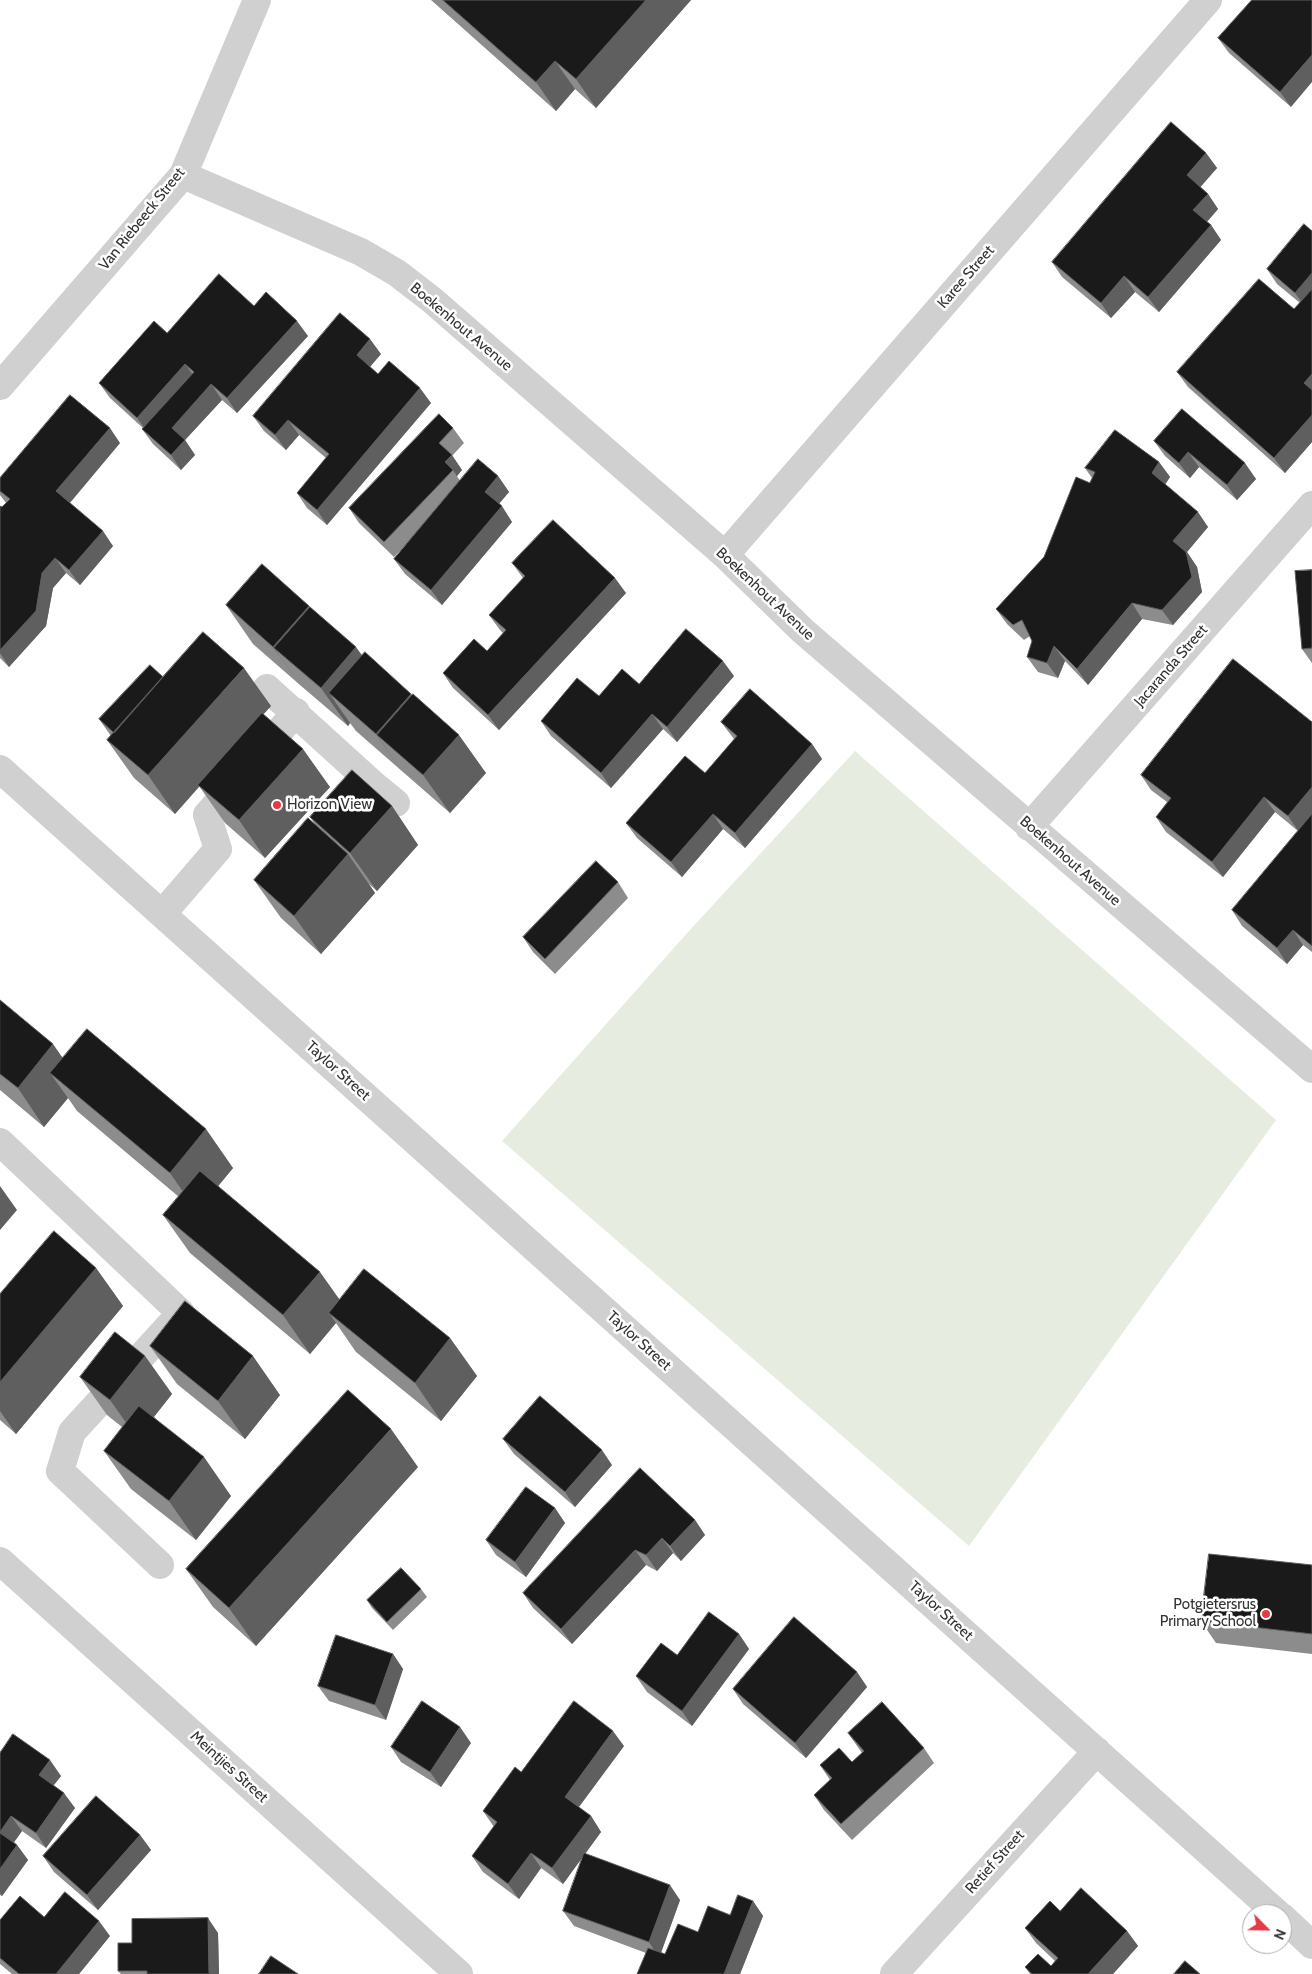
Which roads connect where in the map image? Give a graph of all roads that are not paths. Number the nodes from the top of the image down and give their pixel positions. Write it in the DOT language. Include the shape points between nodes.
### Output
graph roads {
  1 [pos="256,0"];
  2 [pos="1208,0"];
  3 [pos="183,175"];
  4 [pos="0,386"];
  5 [pos="1312,505"];
  6 [pos="724,555"];
  7 [pos="267,688"];
  8 [pos="296,712"];
  9 [pos="0,769"];
  10 [pos="374,785"];
  11 [pos="396,802"];
  12 [pos="1029,826"];
  13 [pos="330,837"];
  14 [pos="162,914"];
  15 [pos="1312,1069"];
  16 [pos="0,1142"];
  17 [pos="0,1561"];
  18 [pos="160,1565"];
  19 [pos="1097,1751"];
  20 [pos="1267,1904"];
  21 [pos="1292,1926"];
  22 [pos="1312,1945"];
  23 [pos="459,1974"];
  24 [pos="894,1974"];
  1 -- 3 [label="street, Van Riebeeck Street"];
  2 -- 6 [label="street, Karee Street"];
  3 -- 4 [label="street, Van Riebeeck Street"];
  3 -- 6 [label="street, Boekenhout Avenue" via="361,252 397,273"];
  5 -- 12 [label="street, Jacaranda Street"];
  6 -- 12 [label="street, Boekenhout Avenue" via="803,631"];
  7 -- 8 [label="street"];
  8 -- 10 [label="street"];
  8 -- 14 [label="street" via="207,814 218,849"];
  9 -- 14 [label="street, Taylor Street"];
  10 -- 11 [label="street"];
  10 -- 13 [label="street"];
  12 -- 15 [label="street, Boekenhout Avenue"];
  14 -- 19 [label="street, Taylor Street"];
  16 -- 18 [label="street" via="181,1313 72,1432 60,1471"];
  17 -- 23 [label="street, Meintjies Street"];
  19 -- 20 [label="street, Taylor Street"];
  19 -- 24 [label="street, Retief Street"];
  21 -- 22 [label="street"];
}
